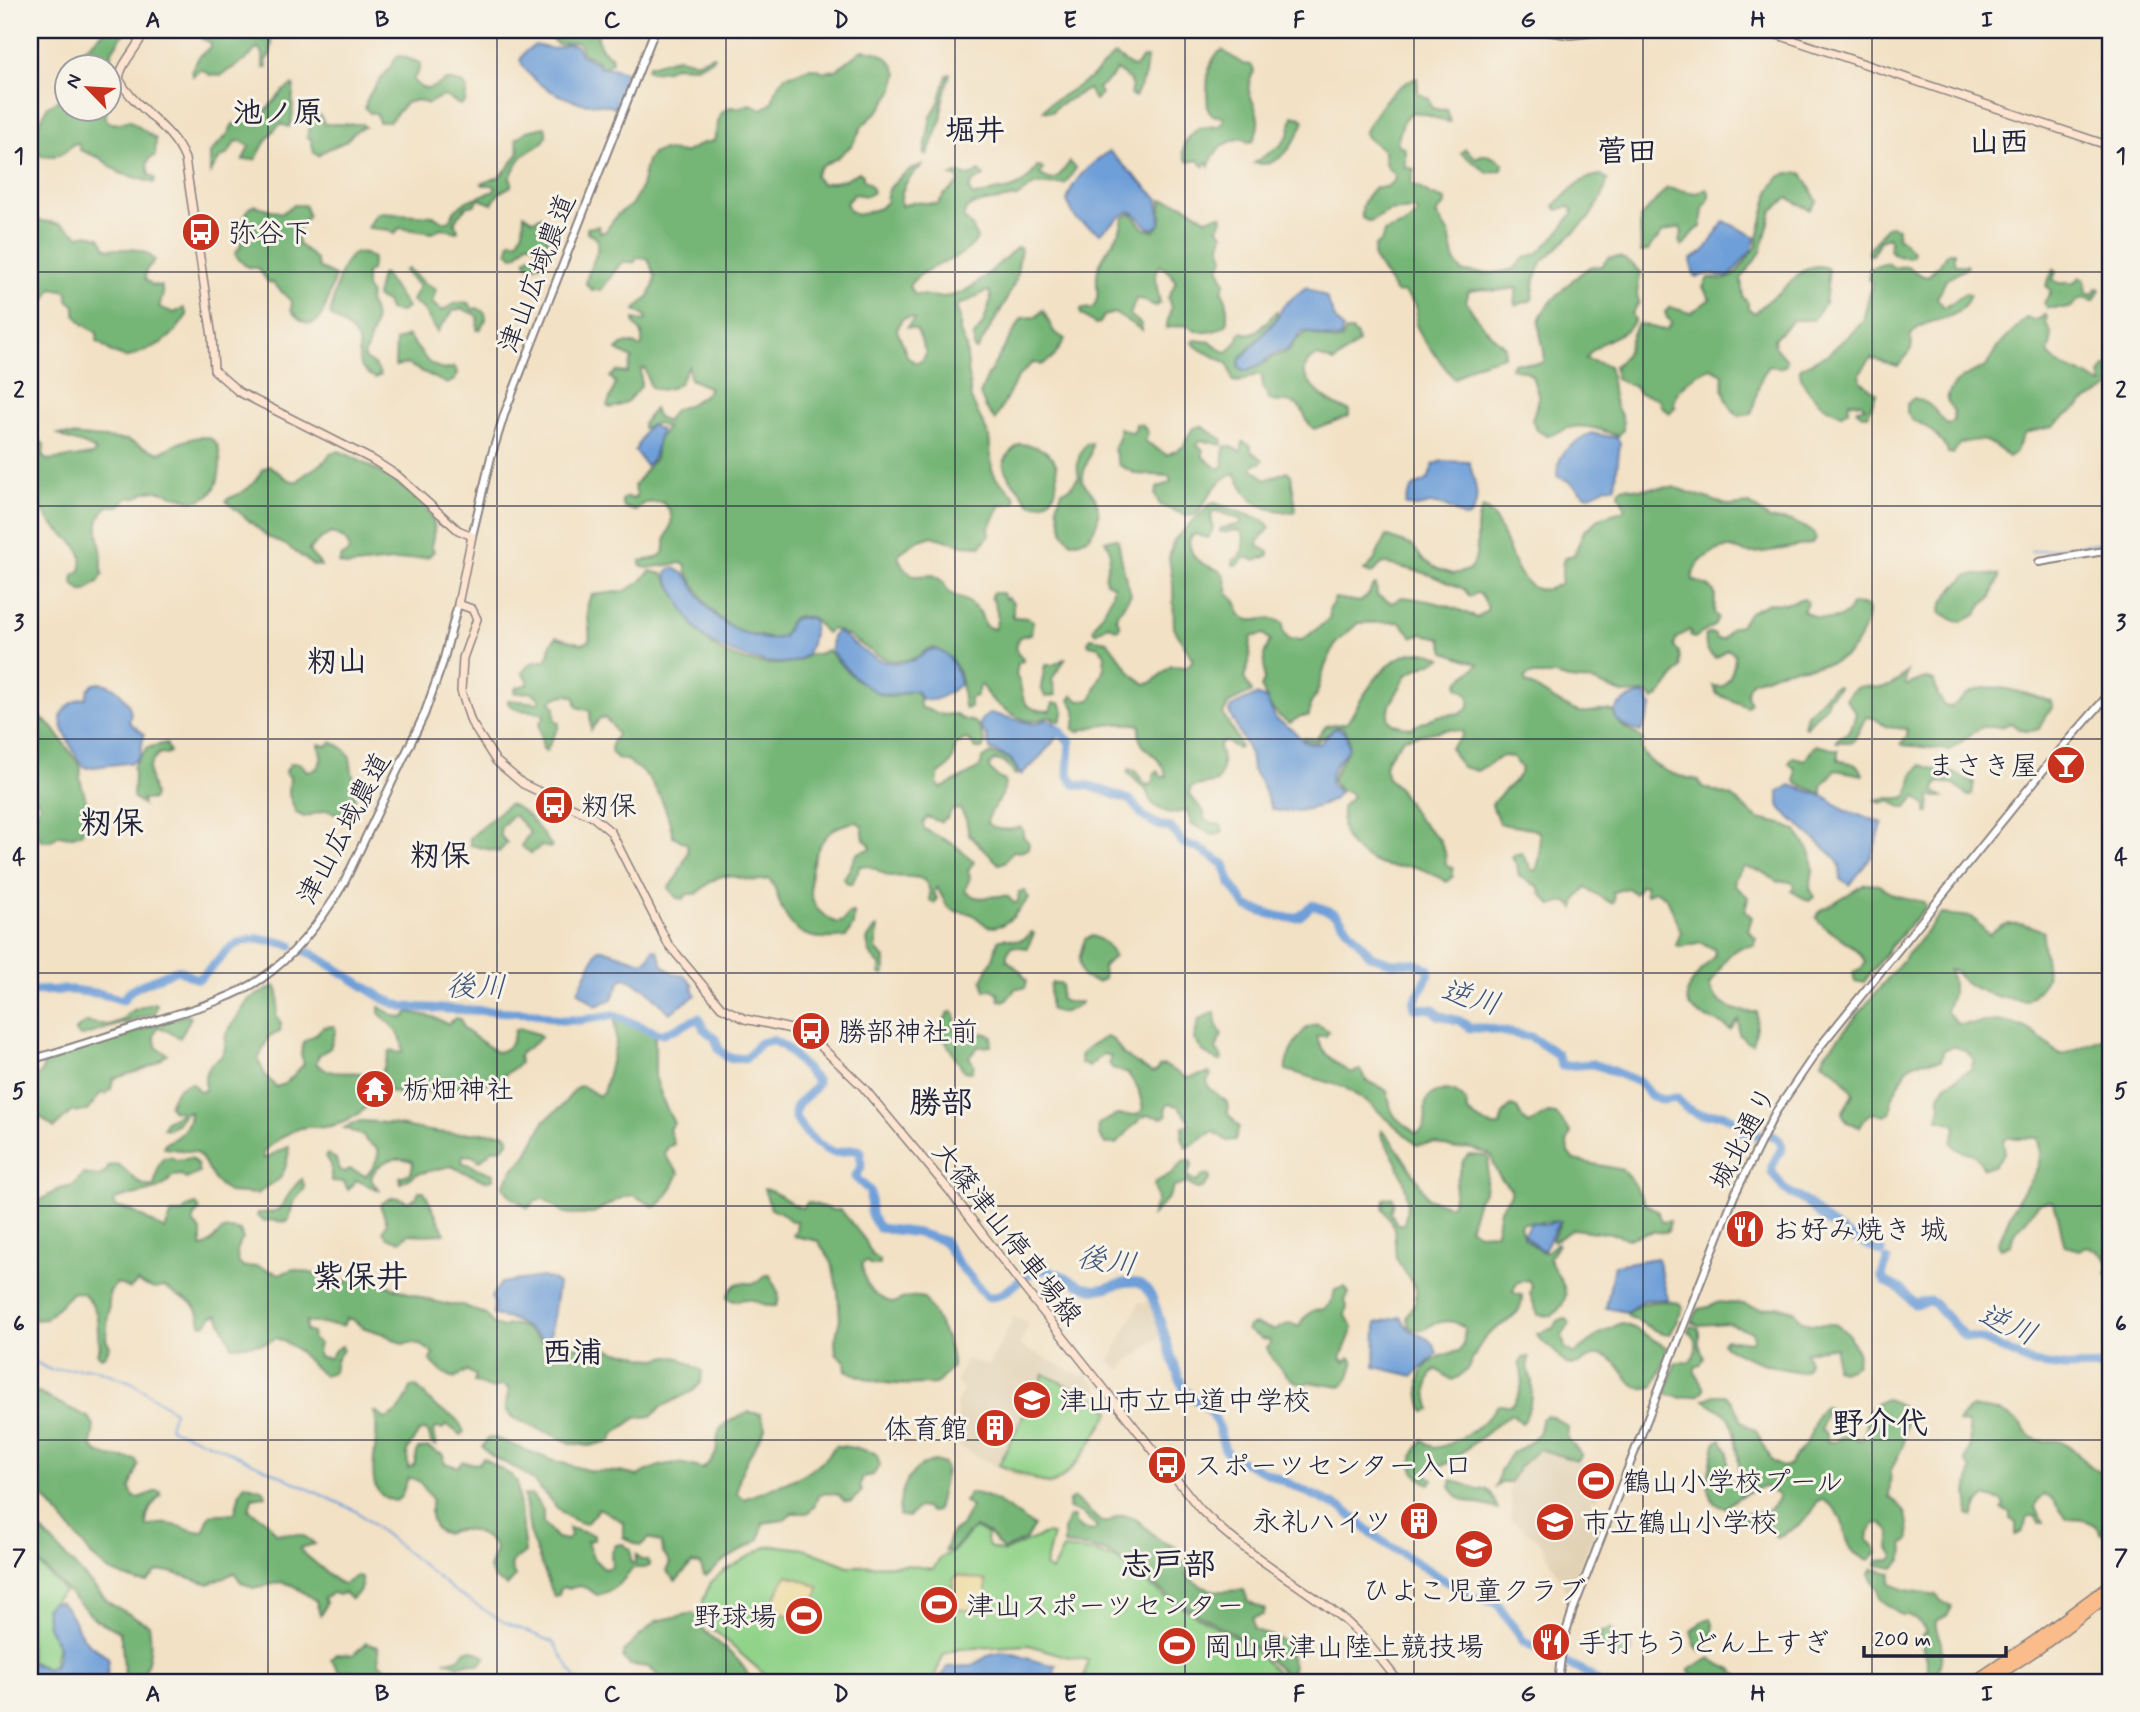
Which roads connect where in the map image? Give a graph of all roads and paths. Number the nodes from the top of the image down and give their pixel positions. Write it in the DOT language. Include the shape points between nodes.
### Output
graph roads {
  1 [pos="145,30"];
  2 [pos="655,30"];
  3 [pos="1539,30"];
  4 [pos="1619,30"];
  5 [pos="1763,30"];
  6 [pos="2110,146"];
  7 [pos="472,536"];
  8 [pos="2110,550"];
  9 [pos="2039,562"];
  10 [pos="458,604"];
  11 [pos="2110,693"];
  12 [pos="30,1060"];
  13 [pos="2110,1585"];
  14 [pos="2110,1594"];
  15 [pos="1399,1682"];
  16 [pos="1558,1682"];
  17 [pos="1974,1682"];
  18 [pos="1987,1682"];
  1 -- 7 [label="main road" via="119,79 176,140 185,159 217,373 239,392 385,468 458,530"];
  2 -- 7 [label="street, 津山広域農道" via="505,412"];
  3 -- 4 [label="main road" via="1570,36"];
  5 -- 6 [label="main road"];
  7 -- 10 [label="main road"];
  8 -- 9 [label="street"];
  10 -- 12 [label="street, 津山広域農道" via="425,715 344,883 303,943 239,992"];
  10 -- 15 [label="main road, 大篠津山停車場線" via="472,608 477,619 461,668 463,702 496,761 523,784 603,823 617,842 659,929 709,995 730,1013 817,1041 893,1121 1195,1503 1219,1528 1343,1619"];
  11 -- 16 [label="street, 城北通り" via="1829,1036 1776,1113 1718,1234 1573,1610"];
  13 -- 17 [label="highway"];
  14 -- 18 [label="highway"];
}
